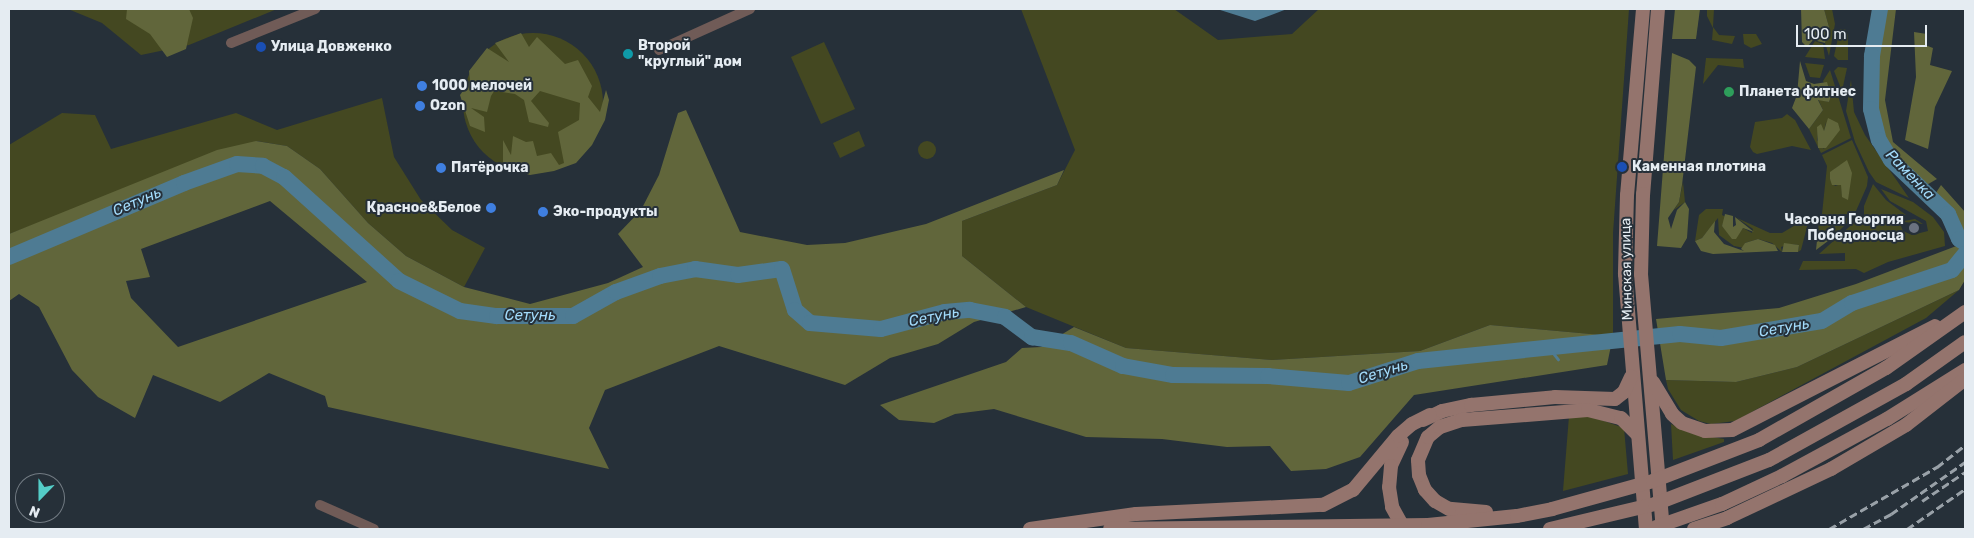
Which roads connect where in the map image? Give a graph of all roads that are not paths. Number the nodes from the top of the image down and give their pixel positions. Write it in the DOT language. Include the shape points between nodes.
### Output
graph roads {
  1 [pos="315,9"];
  2 [pos="750,9"];
  3 [pos="1643,9"];
  4 [pos="1658,9"];
  5 [pos="231,43"];
  6 [pos="659,50"];
  7 [pos="1965,311"];
  8 [pos="1965,342"];
  9 [pos="1965,370"];
  10 [pos="1649,371"];
  11 [pos="1632,372"];
  12 [pos="1965,379"];
  13 [pos="1430,415"];
  14 [pos="1638,437"];
  15 [pos="320,505"];
  16 [pos="1552,509"];
  17 [pos="374,529"];
  18 [pos="1030,529"];
  19 [pos="1110,529"];
  20 [pos="1404,529"];
  21 [pos="1550,529"];
  22 [pos="1647,529"];
  23 [pos="1663,529"];
  24 [pos="1694,529"];
  1 -- 5 [label="street"];
  2 -- 6 [label="street"];
  3 -- 11 [label="main road, Минская улица" via="1627,194 1626,307"];
  4 -- 10 [label="main road, Минская улица" via="1643,194 1643,306"];
  7 -- 10 [label="main road" via="1732,430 1705,432 1682,422 1659,395"];
  7 -- 16 [label="main road" via="1886,368 1759,440 1653,482"];
  8 -- 21 [label="main road" via="1906,384 1768,460 1655,504"];
  9 -- 22 [label="main road" via="1887,419 1782,476 1722,504"];
  10 -- 23 [label="main road, Минская улица"];
  11 -- 13 [label="main road" via="1624,392 1614,399 1555,397 1471,405"];
  11 -- 14 [label="main road, Минская улица"];
  12 -- 24 [label="main road" via="1906,425 1832,468 1727,518"];
  13 -- 18 [label="main road" via="1398,436 1353,490 1323,505 1136,514"];
  13 -- 20 [label="main road" via="1404,438 1391,466 1390,497"];
  14 -- 16 [label="main road" via="1627,421 1588,410 1481,418 1447,424 1428,438 1420,452 1418,468 1421,483 1429,496 1442,506 1467,512"];
  14 -- 22 [label="main road, Минская улица"];
  15 -- 17 [label="street"];
  16 -- 19 [label="main road" via="1456,522 1314,528"];
}
